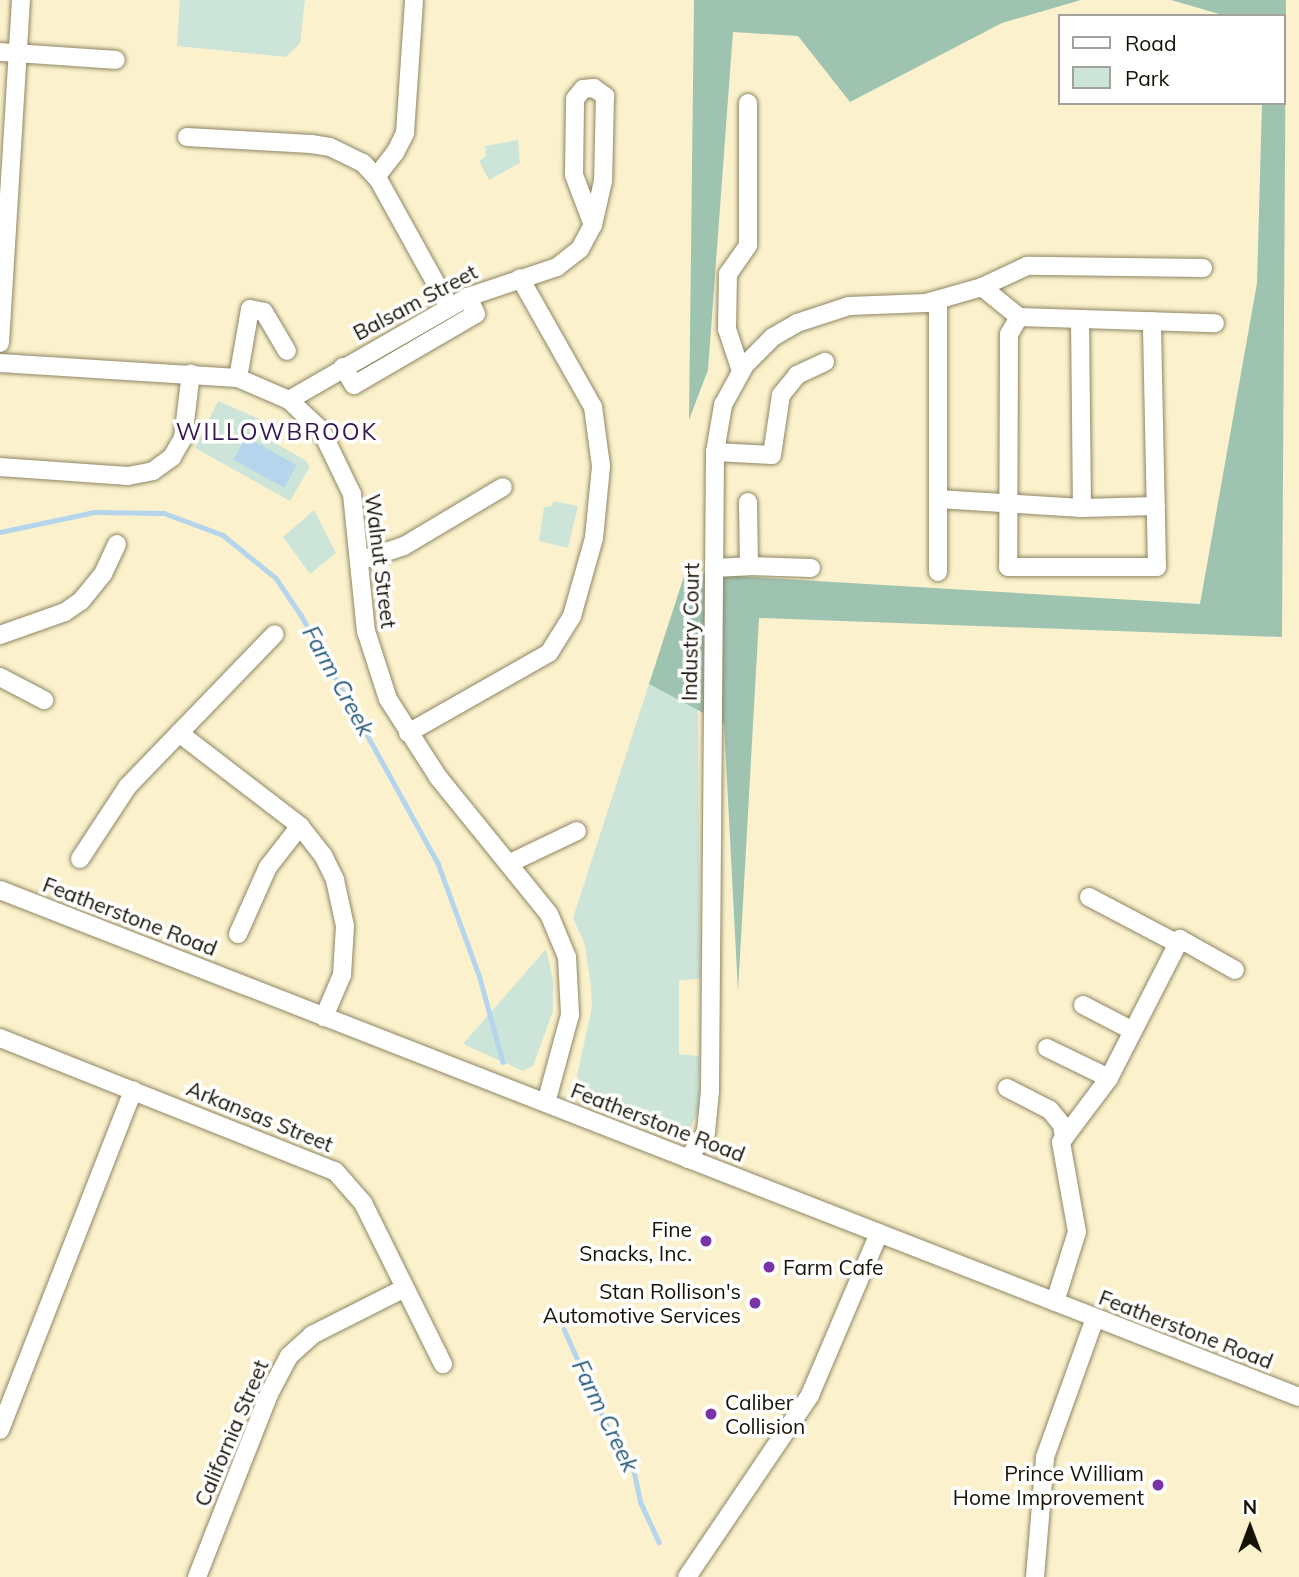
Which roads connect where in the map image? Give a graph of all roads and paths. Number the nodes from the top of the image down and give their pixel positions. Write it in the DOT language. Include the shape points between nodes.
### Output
graph roads {
  1 [pos="21,0"];
  2 [pos="414,0"];
  3 [pos="8,53"];
  4 [pos="116,60"];
  5 [pos="748,103"];
  6 [pos="187,137"];
  7 [pos="376,177"];
  8 [pos="593,225"];
  9 [pos="1202,268"];
  10 [pos="520,278"];
  11 [pos="982,287"];
  12 [pos="468,296"];
  13 [pos="938,301"];
  14 [pos="449,307"];
  15 [pos="1019,317"];
  16 [pos="1080,319"];
  17 [pos="1152,321"];
  18 [pos="1215,323"];
  19 [pos="0,343"];
  20 [pos="287,351"];
  21 [pos="825,362"];
  22 [pos="0,363"];
  23 [pos="343,367"];
  24 [pos="741,371"];
  25 [pos="191,373"];
  26 [pos="238,378"];
  27 [pos="289,400"];
  28 [pos="715,453"];
  29 [pos="0,467"];
  30 [pos="503,487"];
  31 [pos="938,499"];
  32 [pos="1008,500"];
  33 [pos="748,502"];
  34 [pos="1156,506"];
  35 [pos="1082,508"];
  36 [pos="117,544"];
  37 [pos="359,561"];
  38 [pos="749,566"];
  39 [pos="713,568"];
  40 [pos="811,568"];
  41 [pos="938,572"];
  42 [pos="275,634"];
  43 [pos="0,635"];
  44 [pos="0,677"];
  45 [pos="44,700"];
  46 [pos="179,733"];
  47 [pos="408,733"];
  48 [pos="300,826"];
  49 [pos="577,831"];
  50 [pos="80,859"];
  51 [pos="510,863"];
  52 [pos="0,890"];
  53 [pos="1089,897"];
  54 [pos="238,934"];
  55 [pos="1178,944"];
  56 [pos="1235,970"];
  57 [pos="1083,1005"];
  58 [pos="324,1017"];
  59 [pos="1133,1031"];
  60 [pos="0,1038"];
  61 [pos="1047,1048"];
  62 [pos="1109,1078"];
  63 [pos="1007,1088"];
  64 [pos="133,1090"];
  65 [pos="546,1103"];
  66 [pos="1064,1138"];
  67 [pos="688,1159"];
  68 [pos="879,1233"];
  69 [pos="405,1288"];
  70 [pos="1055,1302"];
  71 [pos="1095,1318"];
  72 [pos="443,1364"];
  73 [pos="1299,1397"];
  74 [pos="0,1430"];
  75 [pos="197,1577"];
  76 [pos="687,1577"];
  77 [pos="1035,1577"];
  1 -- 3 [label="street"];
  2 -- 7 [label="street" via="405,133"];
  3 -- 4 [label="street"];
  3 -- 19 [label="street"];
  5 -- 24 [label="street" via="748,244 728,274 727,329"];
  6 -- 7 [label="street" via="330,147 363,163"];
  7 -- 14 [label="street"];
  8 -- 8 [label="street, Balsam Street" via="603,181 605,96 594,88 583,89 575,99 574,150 574,175"];
  8 -- 10 [label="street, Balsam Street" via="572,257 540,274"];
  9 -- 11 [label="street, Industry Court" via="1027,266"];
  10 -- 12 [label="street, Balsam Street"];
  10 -- 47 [label="street" via="593,407 601,466 594,538 572,616 549,653"];
  11 -- 13 [label="street, Industry Court"];
  11 -- 15 [label="street"];
  12 -- 14 [label="street, Balsam Street"];
  12 -- 23 [label="street" via="477,314 354,385"];
  13 -- 24 [label="street, Industry Court" via="871,302 822,313 774,337"];
  13 -- 31 [label="street"];
  14 -- 23 [label="street, Balsam Street"];
  15 -- 16 [label="street"];
  15 -- 32 [label="street" via="1009,334"];
  16 -- 17 [label="street"];
  16 -- 35 [label="street"];
  17 -- 18 [label="street"];
  17 -- 34 [label="street"];
  20 -- 26 [label="street" via="264,312 250,309"];
  21 -- 28 [label="street" via="797,375 780,395 772,455"];
  22 -- 25 [label="street, Walnut Street"];
  23 -- 27 [label="street, Balsam Street"];
  24 -- 28 [label="street, Industry Court" via="723,405"];
  25 -- 26 [label="street, Walnut Street"];
  25 -- 29 [label="street" via="183,438 172,457 153,471 128,476"];
  26 -- 27 [label="street, Walnut Street"];
  27 -- 37 [label="street, Walnut Street" via="321,430 342,467 358,527"];
  28 -- 39 [label="street, Industry Court"];
  30 -- 37 [label="street" via="404,546"];
  31 -- 32 [label="street"];
  31 -- 41 [label="street"];
  32 -- 34 [label="street" via="1008,566 1157,567"];
  32 -- 35 [label="street"];
  33 -- 38 [label="street"];
  34 -- 35 [label="street"];
  36 -- 43 [label="street" via="103,574 80,601 65,612"];
  37 -- 47 [label="street, Walnut Street" via="375,666"];
  38 -- 39 [label="street"];
  38 -- 40 [label="street"];
  39 -- 67 [label="street, Industry Court" via="710,1091 706,1132"];
  42 -- 46 [label="street"];
  44 -- 45 [label="street"];
  46 -- 48 [label="street"];
  46 -- 50 [label="street" via="119,796"];
  47 -- 51 [label="street, Walnut Street" via="438,777"];
  48 -- 54 [label="street" via="268,867"];
  48 -- 58 [label="street" via="335,880 345,926 342,975"];
  49 -- 51 [label="street"];
  51 -- 65 [label="street, Walnut Street" via="549,914 570,969 569,1026"];
  52 -- 58 [label="street, Featherstone Road"];
  53 -- 55 [label="street"];
  55 -- 56 [label="street" via="1180,939"];
  55 -- 59 [label="street"];
  57 -- 59 [label="street"];
  58 -- 65 [label="street, Featherstone Road"];
  59 -- 62 [label="street"];
  60 -- 64 [label="street, Arkansas Street"];
  61 -- 62 [label="street"];
  62 -- 66 [label="street"];
  63 -- 66 [label="street" via="1050,1110 1062,1125"];
  64 -- 69 [label="street, Arkansas Street" via="335,1171 363,1203"];
  64 -- 74 [label="street"];
  65 -- 67 [label="street, Featherstone Road"];
  66 -- 70 [label="street" via="1077,1232"];
  67 -- 68 [label="street, Featherstone Road"];
  68 -- 70 [label="street, Featherstone Road"];
  68 -- 76 [label="street" via="810,1395"];
  69 -- 72 [label="street, Arkansas Street"];
  69 -- 75 [label="street, California Street" via="312,1335 289,1356 269,1394"];
  70 -- 71 [label="street, Featherstone Road"];
  71 -- 73 [label="street, Featherstone Road"];
  71 -- 77 [label="street" via="1045,1457"];
}
